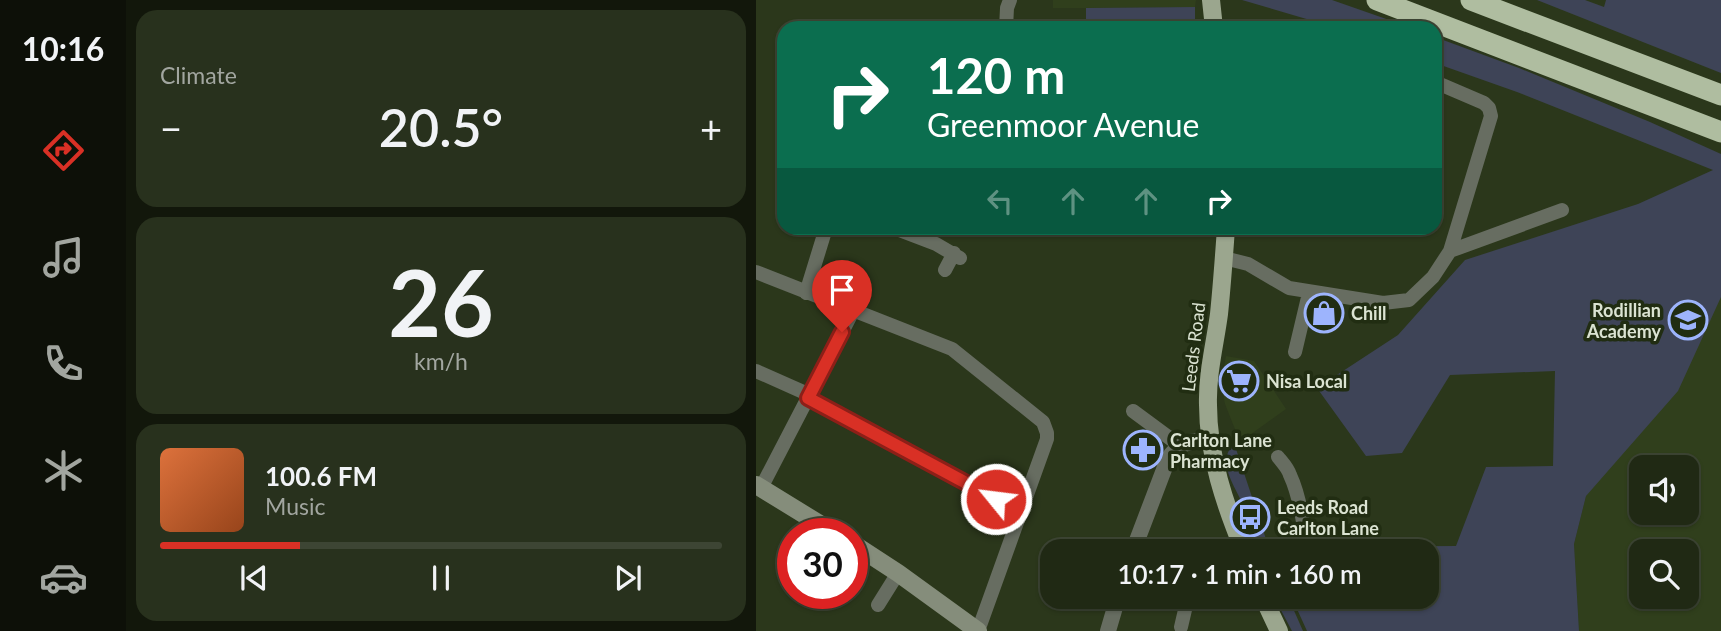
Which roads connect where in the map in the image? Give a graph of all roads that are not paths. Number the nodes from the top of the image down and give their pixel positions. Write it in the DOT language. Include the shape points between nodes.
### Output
graph roads {
  1 [pos="1010,0"];
  2 [pos="1211,0"];
  3 [pos="1377,0"];
  4 [pos="1471,0"];
  5 [pos="1006,21"];
  6 [pos="1213,21"];
  7 [pos="1432,21"];
  8 [pos="1442,25"];
  9 [pos="1442,85"];
  10 [pos="1721,95"];
  11 [pos="1721,132"];
  12 [pos="1562,210"];
  13 [pos="824,235"];
  14 [pos="910,235"];
  15 [pos="1226,235"];
  16 [pos="1450,251"];
  17 [pos="1224,257"];
  18 [pos="945,270"];
  19 [pos="756,272"];
  20 [pos="806,293"];
  21 [pos="1309,293"];
  22 [pos="853,311"];
  23 [pos="1295,352"];
  24 [pos="756,371"];
  25 [pos="809,396"];
  26 [pos="1133,411"];
  27 [pos="1210,439"];
  28 [pos="1180,445"];
  29 [pos="1278,457"];
  30 [pos="759,487"];
  31 [pos="1019,512"];
  32 [pos="810,518"];
  33 [pos="1138,539"];
  34 [pos="1240,539"];
  35 [pos="1305,539"];
  36 [pos="868,553"];
  37 [pos="898,573"];
  38 [pos="878,605"];
  39 [pos="1114,609"];
  40 [pos="1186,609"];
  41 [pos="1269,609"];
  42 [pos="1181,627"];
  43 [pos="978,631"];
  44 [pos="1108,631"];
  45 [pos="1279,631"];
  1 -- 5 [label="street"];
  2 -- 6 [label="main road"];
  3 -- 7 [label="highway"];
  4 -- 10 [label="highway"];
  8 -- 11 [label="highway"];
  9 -- 16 [label="street" via="1484,103 1490,120"];
  12 -- 16 [label="street"];
  13 -- 20 [label="street"];
  14 -- 18 [label="street" via="957,256"];
  15 -- 17 [label="main road, Leeds Road"];
  16 -- 21 [label="street" via="1433,277 1409,300 1383,303"];
  17 -- 21 [label="street"];
  17 -- 27 [label="main road, Leeds Road" via="1208,378"];
  19 -- 20 [label="street"];
  20 -- 22 [label="street"];
  21 -- 23 [label="street"];
  22 -- 25 [label="street"];
  22 -- 31 [label="street" via="951,349 1044,422 1047,439"];
  24 -- 25 [label="street"];
  25 -- 30 [label="street"];
  25 -- 31 [label="street"];
  26 -- 28 [label="street"];
  27 -- 28 [label="street"];
  27 -- 34 [label="main road, Leeds Road"];
  28 -- 33 [label="street" via="1168,459"];
  29 -- 35 [label="street" via="1290,474"];
  30 -- 32 [label="main road"];
  31 -- 43 [label="street"];
  36 -- 37 [label="main road"];
  37 -- 38 [label="street"];
  37 -- 43 [label="main road"];
  39 -- 44 [label="street"];
  40 -- 42 [label="street"];
  41 -- 45 [label="main road"];
}
